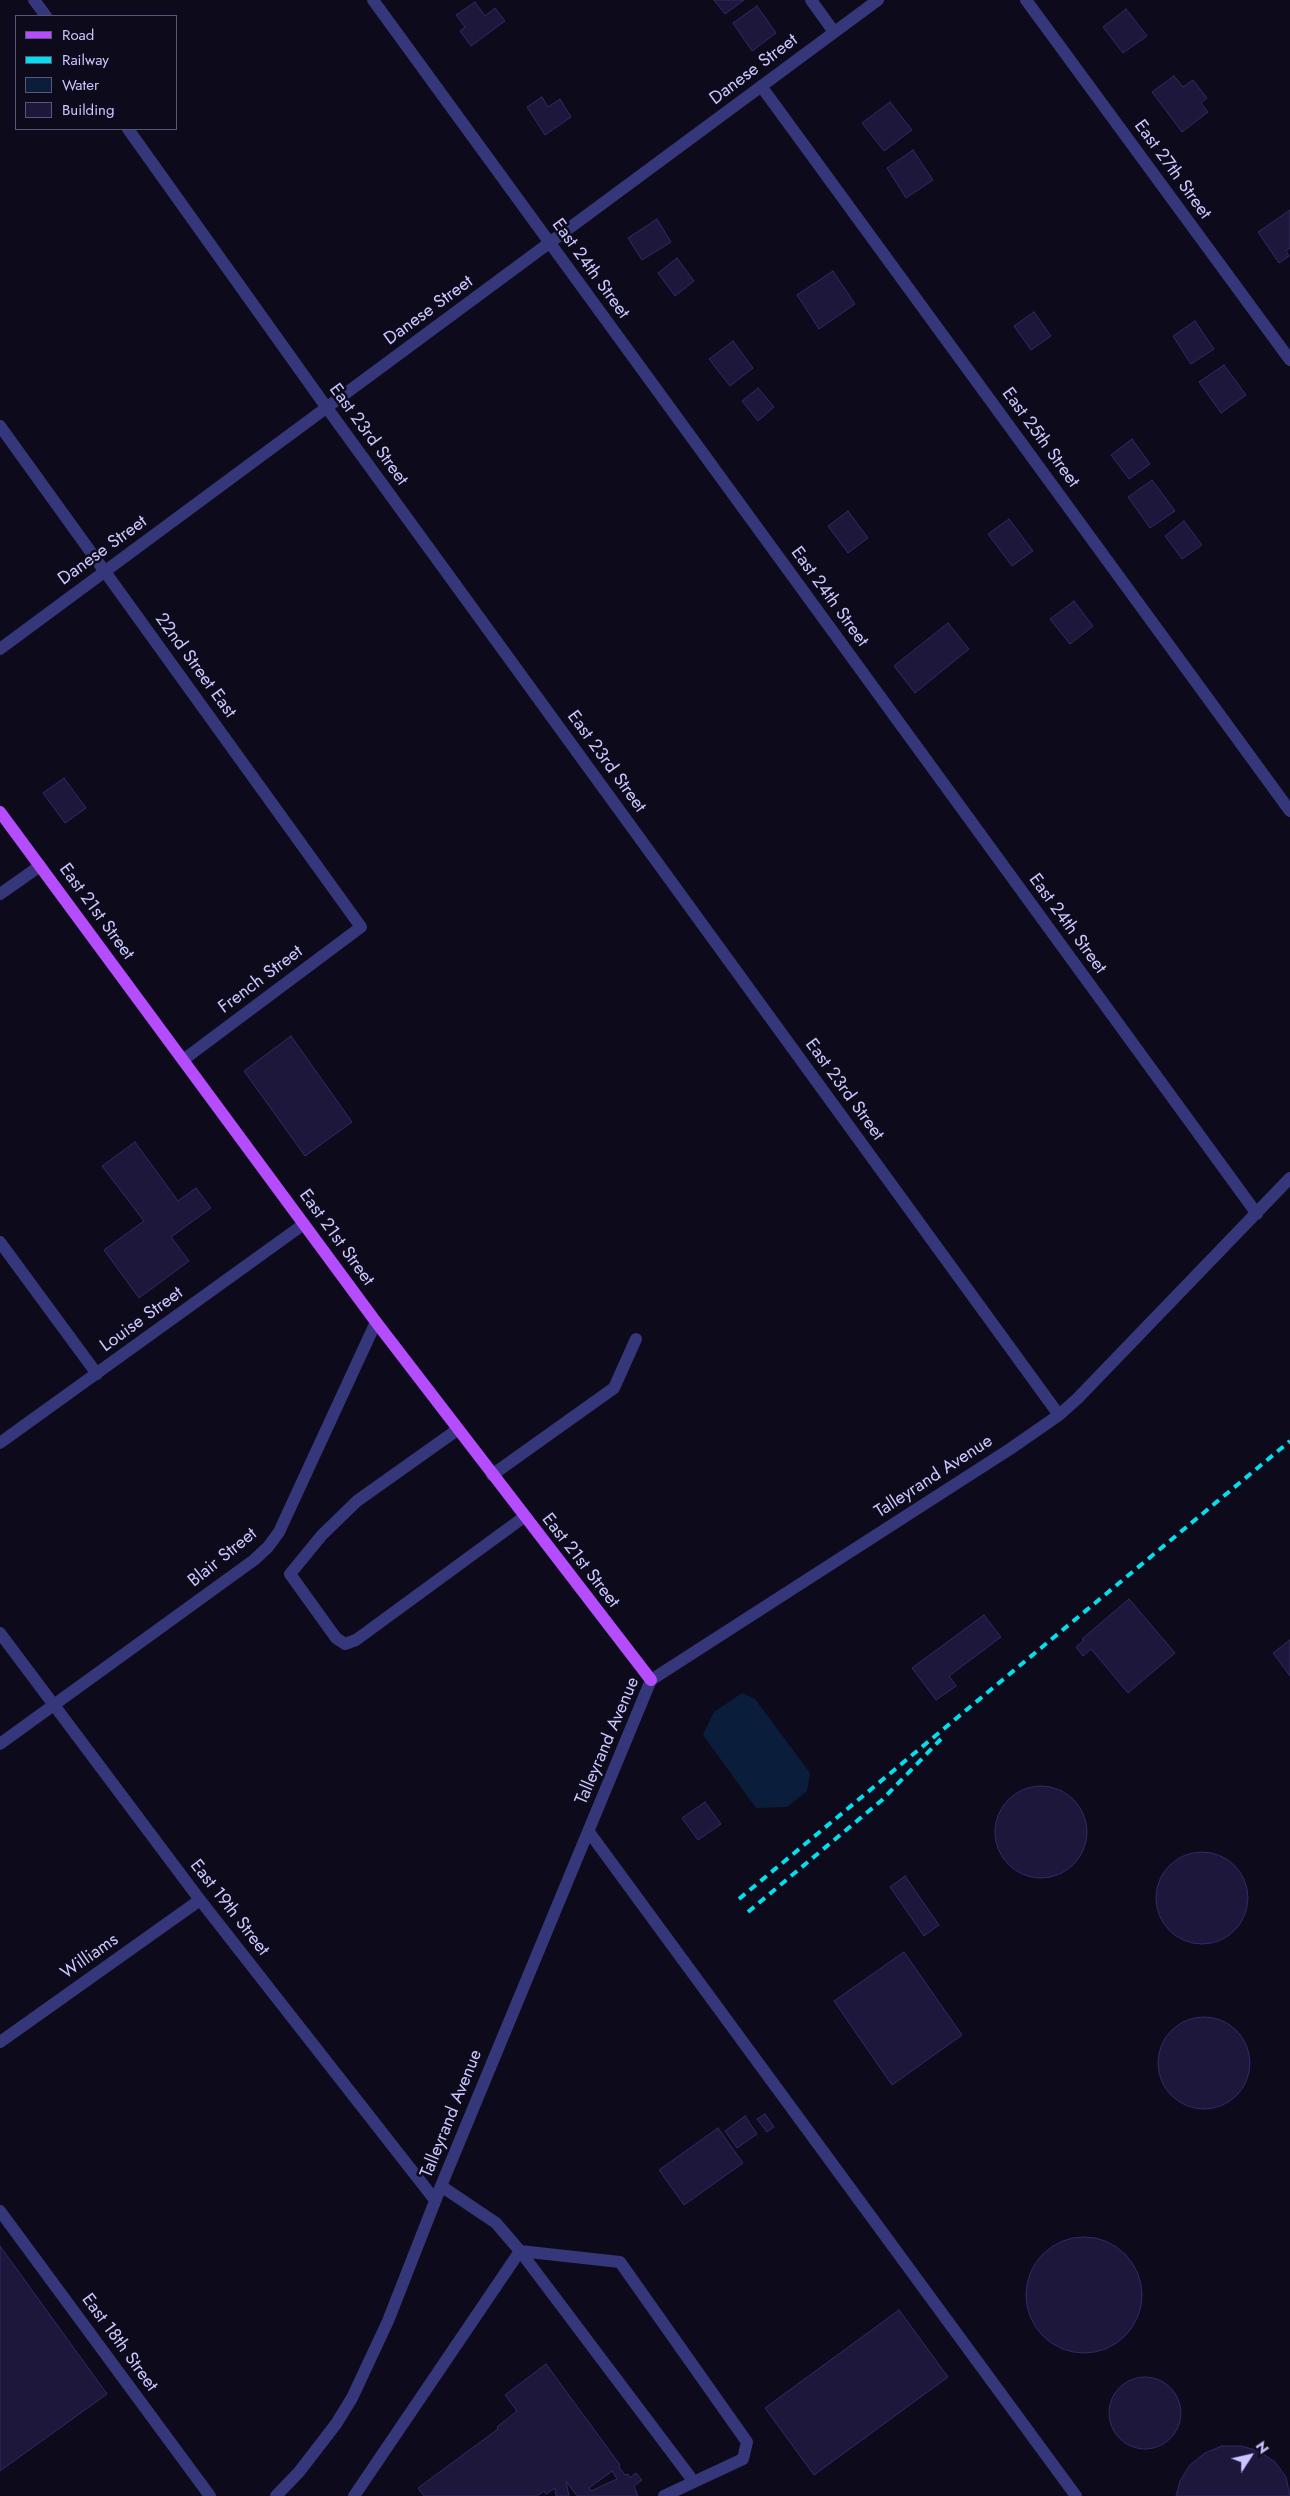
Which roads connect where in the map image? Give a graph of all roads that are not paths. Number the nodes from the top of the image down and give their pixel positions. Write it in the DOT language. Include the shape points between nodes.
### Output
graph roads {
  1 [pos="34,0"];
  2 [pos="372,0"];
  3 [pos="810,0"];
  4 [pos="878,0"];
  5 [pos="1026,0"];
  6 [pos="45,15"];
  7 [pos="834,32"];
  8 [pos="761,86"];
  9 [pos="129,130"];
  10 [pos="550,244"];
  11 [pos="1290,360"];
  12 [pos="327,408"];
  13 [pos="0,426"];
  14 [pos="105,571"];
  15 [pos="0,649"];
  16 [pos="1290,811"];
  17 [pos="0,812"];
  18 [pos="40,866"];
  19 [pos="0,894"];
  20 [pos="361,927"];
  21 [pos="183,1060"];
  22 [pos="1290,1178"];
  23 [pos="1256,1214"];
  24 [pos="304,1224"];
  25 [pos="0,1242"];
  26 [pos="376,1322"];
  27 [pos="636,1339"];
  28 [pos="97,1374"];
  29 [pos="1059,1415"];
  30 [pos="457,1430"];
  31 [pos="0,1444"];
  32 [pos="492,1475"];
  33 [pos="524,1517"];
  34 [pos="0,1633"];
  35 [pos="651,1680"];
  36 [pos="54,1706"];
  37 [pos="0,1744"];
  38 [pos="589,1832"];
  39 [pos="200,1900"];
  40 [pos="0,2042"];
  41 [pos="441,2186"];
  42 [pos="435,2200"];
  43 [pos="0,2211"];
  44 [pos="520,2251"];
  45 [pos="694,2482"];
  46 [pos="210,2496"];
  47 [pos="276,2496"];
  48 [pos="354,2496"];
  49 [pos="664,2496"];
  50 [pos="1076,2496"];
  1 -- 6 [label="street"];
  2 -- 10 [label="street, East 24th Street"];
  3 -- 7 [label="street"];
  4 -- 7 [label="street, Danese Street"];
  5 -- 11 [label="street, East 27th Street"];
  7 -- 8 [label="street, Danese Street"];
  8 -- 10 [label="street, Danese Street"];
  8 -- 16 [label="street, East 25th Street"];
  9 -- 12 [label="street, East 23rd Street"];
  10 -- 12 [label="street, Danese Street"];
  10 -- 23 [label="street, East 24th Street"];
  12 -- 14 [label="street, Danese Street"];
  12 -- 29 [label="street, East 23rd Street"];
  13 -- 14 [label="street, 22nd Street East"];
  14 -- 15 [label="street, Danese Street"];
  14 -- 20 [label="street, 22nd Street East"];
  17 -- 18 [label="main road, East 21st Street"];
  18 -- 19 [label="street"];
  18 -- 21 [label="main road, East 21st Street"];
  20 -- 21 [label="street, French Street"];
  21 -- 24 [label="main road, East 21st Street"];
  22 -- 23 [label="street, Talleyrand Avenue"];
  23 -- 29 [label="street, Talleyrand Avenue"];
  24 -- 26 [label="main road, East 21st Street"];
  24 -- 28 [label="street, Louise Street"];
  25 -- 28 [label="street"];
  26 -- 30 [label="main road, East 21st Street"];
  26 -- 36 [label="street, Blair Street" via="279,1532 268,1547"];
  27 -- 32 [label="street" via="614,1388"];
  28 -- 31 [label="street, Louise Street"];
  29 -- 35 [label="street, Talleyrand Avenue"];
  30 -- 32 [label="main road, East 21st Street"];
  30 -- 33 [label="street" via="357,1501 322,1535 290,1574 336,1638 345,1644 356,1640"];
  32 -- 33 [label="main road, East 21st Street"];
  33 -- 35 [label="main road, East 21st Street"];
  34 -- 36 [label="street, East 19th Street"];
  35 -- 38 [label="street, Talleyrand Avenue"];
  36 -- 37 [label="street, Blair Street"];
  36 -- 39 [label="street, East 19th Street"];
  38 -- 41 [label="street, Talleyrand Avenue"];
  38 -- 50 [label="street"];
  39 -- 40 [label="street, Williams"];
  39 -- 42 [label="street, East 19th Street"];
  41 -- 42 [label="street, Talleyrand Avenue"];
  41 -- 44 [label="street" via="496,2223"];
  42 -- 47 [label="street, Talleyrand Avenue" via="388,2322 352,2398 299,2472"];
  43 -- 46 [label="street, East 18th Street"];
  44 -- 45 [label="street"];
  44 -- 45 [label="street" via="620,2262 747,2442 743,2460"];
  44 -- 48 [label="street"];
  45 -- 49 [label="street"];
}
